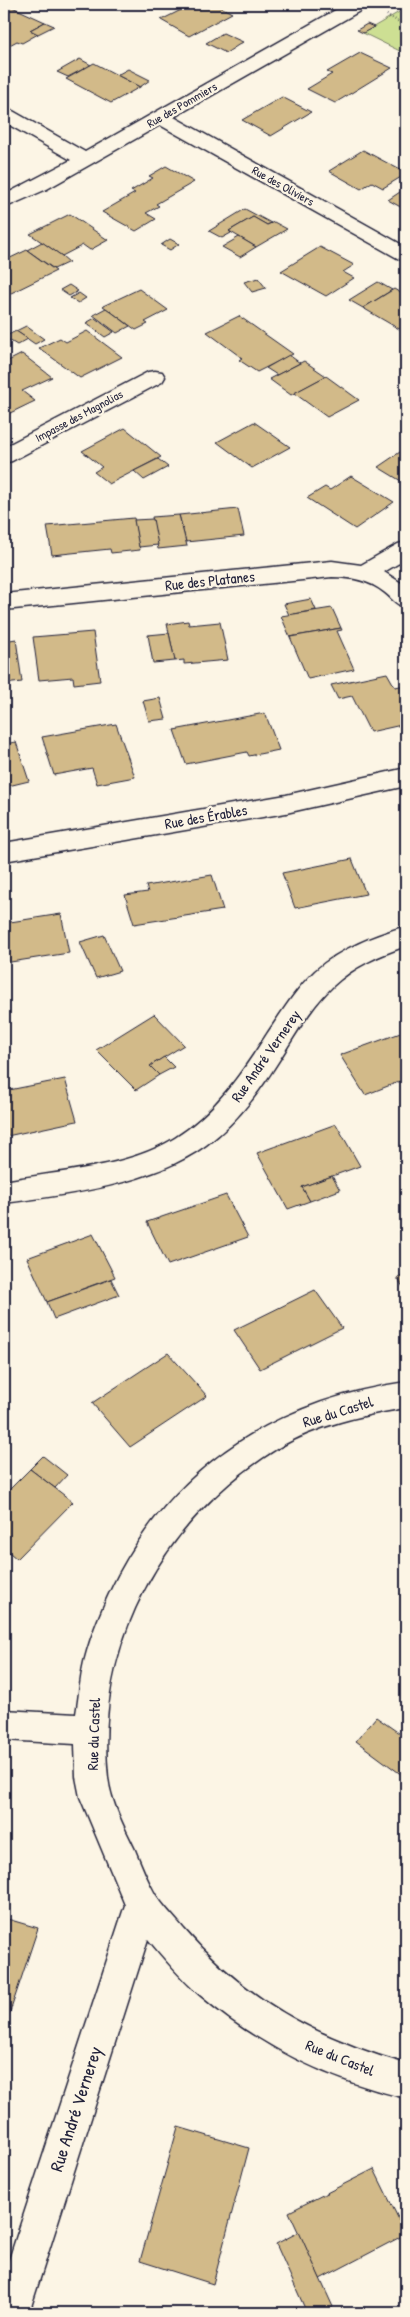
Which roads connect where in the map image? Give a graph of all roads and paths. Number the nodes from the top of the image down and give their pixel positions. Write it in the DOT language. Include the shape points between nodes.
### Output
graph roads {
  1 [pos="359,4"];
  2 [pos="380,12"];
  3 [pos="406,26"];
  4 [pos="4,114"];
  5 [pos="160,117"];
  6 [pos="85,160"];
  7 [pos="4,202"];
  8 [pos="406,255"];
  9 [pos="155,377"];
  10 [pos="4,456"];
  11 [pos="406,549"];
  12 [pos="364,573"];
  13 [pos="406,600"];
  14 [pos="4,602"];
  15 [pos="406,777"];
  16 [pos="4,852"];
  17 [pos="406,936"];
  18 [pos="4,1192"];
  19 [pos="406,1395"];
  20 [pos="4,1725"];
  21 [pos="91,1730"];
  22 [pos="142,1904"];
  23 [pos="406,2081"];
  24 [pos="10,2313"];
  1 -- 5 [label="street, Rue des Pommiers"];
  2 -- 3 [label="path"];
  4 -- 6 [label="street"];
  5 -- 6 [label="street, Rue des Pommiers"];
  5 -- 8 [label="street, Rue des Oliviers"];
  6 -- 7 [label="street, Rue des Pommiers"];
  9 -- 10 [label="street, Impasse des Magnolias"];
  11 -- 12 [label="street"];
  12 -- 13 [label="street, Rue des Platanes" via="390,584"];
  12 -- 14 [label="street, Rue des Platanes" via="332,569"];
  15 -- 16 [label="street, Rue des Érables" via="286,804"];
  17 -- 18 [label="street, Rue André Vernerey" via="356,956 331,972 293,1017 236,1101 212,1126 183,1148 142,1165"];
  19 -- 21 [label="street, Rue du Castel" via="363,1402 290,1428 250,1450 179,1509 151,1545 125,1591 105,1638"];
  20 -- 21 [label="street"];
  21 -- 22 [label="street, Rue du Castel" via="92,1779 108,1829"];
  22 -- 23 [label="street, Rue du Castel" via="177,1950 217,1988 275,2029 369,2072"];
  22 -- 24 [label="street, Rue André Vernerey"];
}
